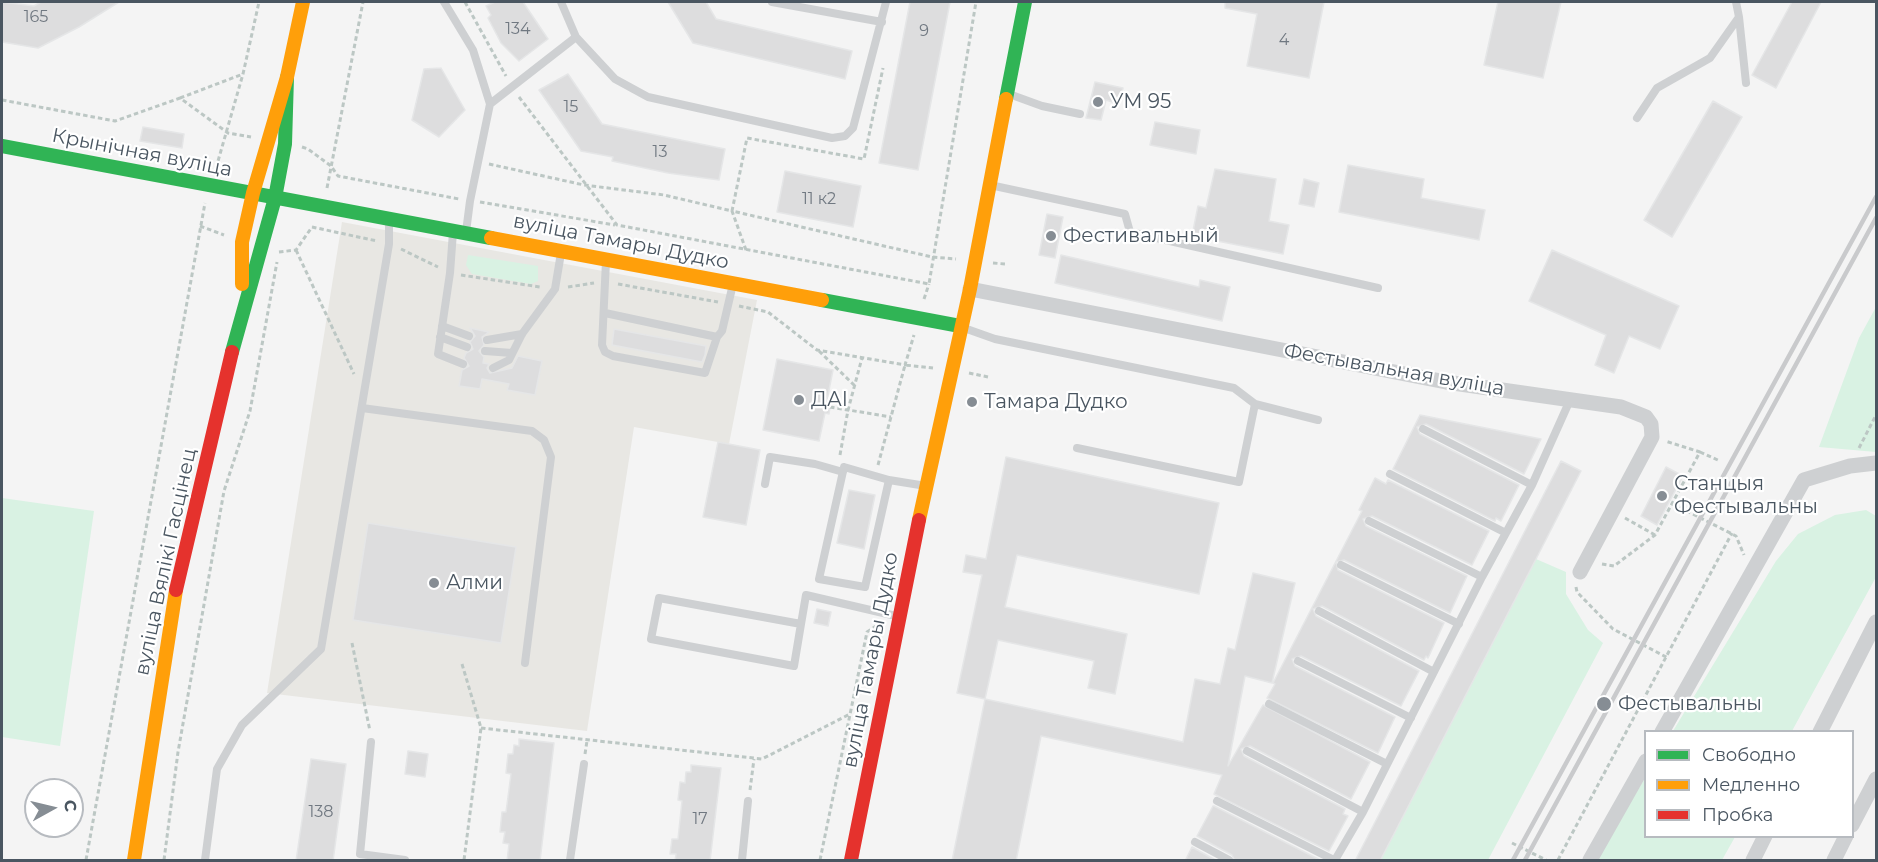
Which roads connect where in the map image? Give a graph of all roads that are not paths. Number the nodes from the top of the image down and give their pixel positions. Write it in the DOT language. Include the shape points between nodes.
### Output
graph roads {
  1 [pos="303,2"];
  2 [pos="444,2"];
  3 [pos="561,2"];
  4 [pos="772,2"];
  5 [pos="886,2"];
  6 [pos="1025,2"];
  7 [pos="1736,2"];
  8 [pos="1739,17"];
  9 [pos="882,22"];
  10 [pos="576,37"];
  11 [pos="287,77"];
  12 [pos="1746,84"];
  13 [pos="1007,94"];
  14 [pos="490,104"];
  15 [pos="1080,114"];
  16 [pos="1637,118"];
  17 [pos="2,146"];
  18 [pos="989,184"];
  19 [pos="253,193"];
  20 [pos="275,198"];
  21 [pos="390,219"];
  22 [pos="459,232"];
  23 [pos="562,251"];
  24 [pos="606,259"];
  25 [pos="734,283"];
  26 [pos="1378,288"];
  27 [pos="970,289"];
  28 [pos="242,309"];
  29 [pos="605,313"];
  30 [pos="442,326"];
  31 [pos="960,326"];
  32 [pos="522,334"];
  33 [pos="469,336"];
  34 [pos="440,337"];
  35 [pos="717,337"];
  36 [pos="487,340"];
  37 [pos="467,347"];
  38 [pos="485,351"];
  39 [pos="512,353"];
  40 [pos="463,364"];
  41 [pos="493,368"];
  42 [pos="1570,400"];
  43 [pos="1255,404"];
  44 [pos="362,408"];
  45 [pos="1318,420"];
  46 [pos="1423,429"];
  47 [pos="1077,447"];
  48 [pos="1876,464"];
  49 [pos="843,470"];
  50 [pos="1390,474"];
  51 [pos="889,480"];
  52 [pos="765,484"];
  53 [pos="1533,485"];
  54 [pos="927,486"];
  55 [pos="1369,521"];
  56 [pos="1506,533"];
  57 [pos="1341,565"];
  58 [pos="1583,567"];
  59 [pos="1482,577"];
  60 [pos="1319,611"];
  61 [pos="898,616"];
  62 [pos="1876,622"];
  63 [pos="801,624"];
  64 [pos="1459,624"];
  65 [pos="1298,661"];
  66 [pos="525,663"];
  67 [pos="1434,672"];
  68 [pos="1269,704"];
  69 [pos="1411,718"];
  70 [pos="1663,730"];
  71 [pos="1821,730"];
  72 [pos="371,742"];
  73 [pos="1247,751"];
  74 [pos="584,764"];
  75 [pos="1387,764"];
  76 [pos="1644,765"];
  77 [pos="1876,779"];
  78 [pos="748,801"];
  79 [pos="1217,801"];
  80 [pos="1363,812"];
  81 [pos="1854,821"];
  82 [pos="1764,838"];
  83 [pos="1846,838"];
  84 [pos="1195,842"];
  85 [pos="134,861"];
  86 [pos="205,861"];
  87 [pos="405,861"];
  88 [pos="570,861"];
  89 [pos="742,861"];
  90 [pos="851,861"];
  91 [pos="1229,861"];
  92 [pos="1335,861"];
  93 [pos="1590,861"];
  94 [pos="1753,861"];
  95 [pos="1834,861"];
  1 -- 11 [label="street, вуліца Вялікі Гасцінец"];
  2 -- 14 [label="lane" via="473,50"];
  3 -- 10 [label="lane"];
  4 -- 9 [label="lane"];
  5 -- 9 [label="lane"];
  6 -- 13 [label="street, вуліца Тамары Дудко"];
  7 -- 8 [label="lane"];
  8 -- 12 [label="lane"];
  8 -- 16 [label="lane" via="1710,58 1657,88"];
  9 -- 10 [label="lane" via="853,128 845,136 832,138 648,97 615,79"];
  10 -- 14 [label="lane"];
  11 -- 19 [label="street, вуліца Вялікі Гасцінец"];
  11 -- 20 [label="street, вуліца Вялікі Гасцінец" via="285,144"];
  13 -- 15 [label="lane"];
  13 -- 18 [label="street, вуліца Тамары Дудко"];
  14 -- 22 [label="lane"];
  17 -- 19 [label="street, Крынічная вуліца"];
  18 -- 26 [label="lane" via="1125,214 1130,232"];
  18 -- 27 [label="street, вуліца Тамары Дудко"];
  19 -- 20 [label="street, Крынічная вуліца"];
  19 -- 28 [label="street, вуліца Вялікі Гасцінец" via="242,242"];
  20 -- 21 [label="street, вуліца Тамары Дудко"];
  20 -- 28 [label="street, вуліца Вялікі Гасцінец"];
  21 -- 22 [label="street, вуліца Тамары Дудко"];
  21 -- 44 [label="lane" via="390,244"];
  22 -- 23 [label="street, вуліца Тамары Дудко"];
  22 -- 30 [label="lane"];
  23 -- 24 [label="street, вуліца Тамары Дудко"];
  23 -- 32 [label="lane" via="555,289"];
  24 -- 25 [label="street, вуліца Тамары Дудко"];
  24 -- 29 [label="lane"];
  25 -- 31 [label="street, вуліца Тамары Дудко"];
  25 -- 35 [label="lane"];
  27 -- 31 [label="street, вуліца Тамары Дудко"];
  27 -- 42 [label="street, Фестывальная вуліца" via="1446,382"];
  28 -- 85 [label="street, вуліца Вялікі Гасцінец" via="173,604"];
  29 -- 35 [label="lane"];
  29 -- 35 [label="lane" via="602,345 613,356 705,373"];
  30 -- 33 [label="lane"];
  30 -- 34 [label="lane"];
  31 -- 43 [label="lane" via="995,339 1234,388"];
  31 -- 54 [label="street, вуліца Тамары Дудко"];
  32 -- 36 [label="lane"];
  32 -- 39 [label="lane"];
  34 -- 37 [label="lane"];
  34 -- 40 [label="lane" via="438,354"];
  38 -- 39 [label="lane"];
  39 -- 41 [label="lane" via="509,360"];
  42 -- 53 [label="lane"];
  42 -- 58 [label="street, Фестывальная вуліца" via="1621,407 1646,417 1651,424 1652,437"];
  43 -- 45 [label="lane"];
  43 -- 47 [label="lane" via="1239,482"];
  44 -- 66 [label="lane" via="532,431 544,440 551,457"];
  44 -- 86 [label="lane" via="321,649 242,724 217,769"];
  46 -- 53 [label="lane"];
  48 -- 70 [label="street" via="1850,465 1804,480"];
  49 -- 51 [label="lane"];
  49 -- 51 [label="lane" via="819,579 865,586"];
  49 -- 52 [label="lane" via="770,457"];
  50 -- 56 [label="lane"];
  51 -- 54 [label="lane"];
  53 -- 56 [label="lane"];
  54 -- 61 [label="street, вуліца Тамары Дудко"];
  55 -- 59 [label="lane"];
  56 -- 59 [label="lane"];
  57 -- 64 [label="lane"];
  59 -- 64 [label="lane"];
  60 -- 67 [label="lane"];
  61 -- 63 [label="lane" via="806,595"];
  61 -- 90 [label="street, вуліца Тамары Дудко"];
  62 -- 71 [label="street"];
  63 -- 63 [label="lane" via="659,598 651,639 794,666"];
  64 -- 67 [label="lane"];
  65 -- 69 [label="lane"];
  67 -- 69 [label="lane"];
  68 -- 75 [label="lane"];
  69 -- 75 [label="lane"];
  72 -- 87 [label="lane" via="360,854"];
  73 -- 80 [label="lane"];
  74 -- 88 [label="lane"];
  75 -- 80 [label="lane"];
  76 -- 93 [label="street"];
  77 -- 81 [label="street"];
  78 -- 89 [label="lane"];
  79 -- 92 [label="lane"];
  80 -- 92 [label="lane"];
  82 -- 94 [label="street"];
  83 -- 95 [label="street"];
  84 -- 91 [label="lane"];
}
